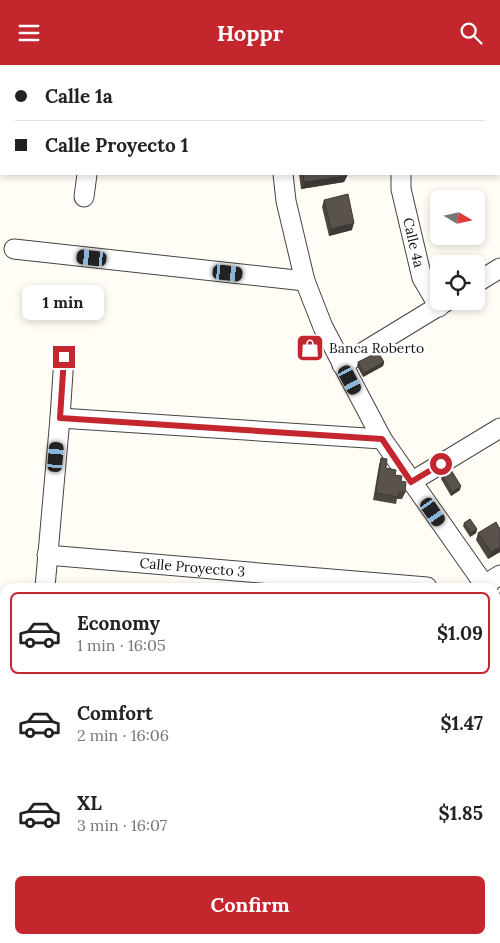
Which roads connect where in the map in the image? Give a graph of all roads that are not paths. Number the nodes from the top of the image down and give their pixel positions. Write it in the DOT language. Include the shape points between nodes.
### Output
graph roads {
  1 [pos="87,175"];
  2 [pos="283,175"];
  3 [pos="400,175"];
  4 [pos="84,197"];
  5 [pos="14,249"];
  6 [pos="500,268"];
  7 [pos="485,277"];
  8 [pos="305,281"];
  9 [pos="430,288"];
  10 [pos="433,310"];
  11 [pos="64,357"];
  12 [pos="342,365"];
  13 [pos="60,418"];
  14 [pos="500,428"];
  15 [pos="382,439"];
  16 [pos="411,482"];
  17 [pos="47,555"];
  18 [pos="500,575"];
  19 [pos="45,583"];
  20 [pos="380,583"];
  21 [pos="484,583"];
  22 [pos="488,583"];
  1 -- 4 [label="street"];
  2 -- 8 [label="street"];
  3 -- 9 [label="street, Calle 4a" via="422,278"];
  5 -- 8 [label="street"];
  6 -- 7 [label="street"];
  8 -- 12 [label="street"];
  10 -- 12 [label="street"];
  11 -- 13 [label="street"];
  12 -- 15 [label="street"];
  13 -- 15 [label="street"];
  13 -- 17 [label="street"];
  14 -- 16 [label="street"];
  15 -- 16 [label="street"];
  16 -- 21 [label="street"];
  17 -- 19 [label="street"];
  17 -- 20 [label="street, Calle Proyecto 3"];
  18 -- 22 [label="street"];
}
